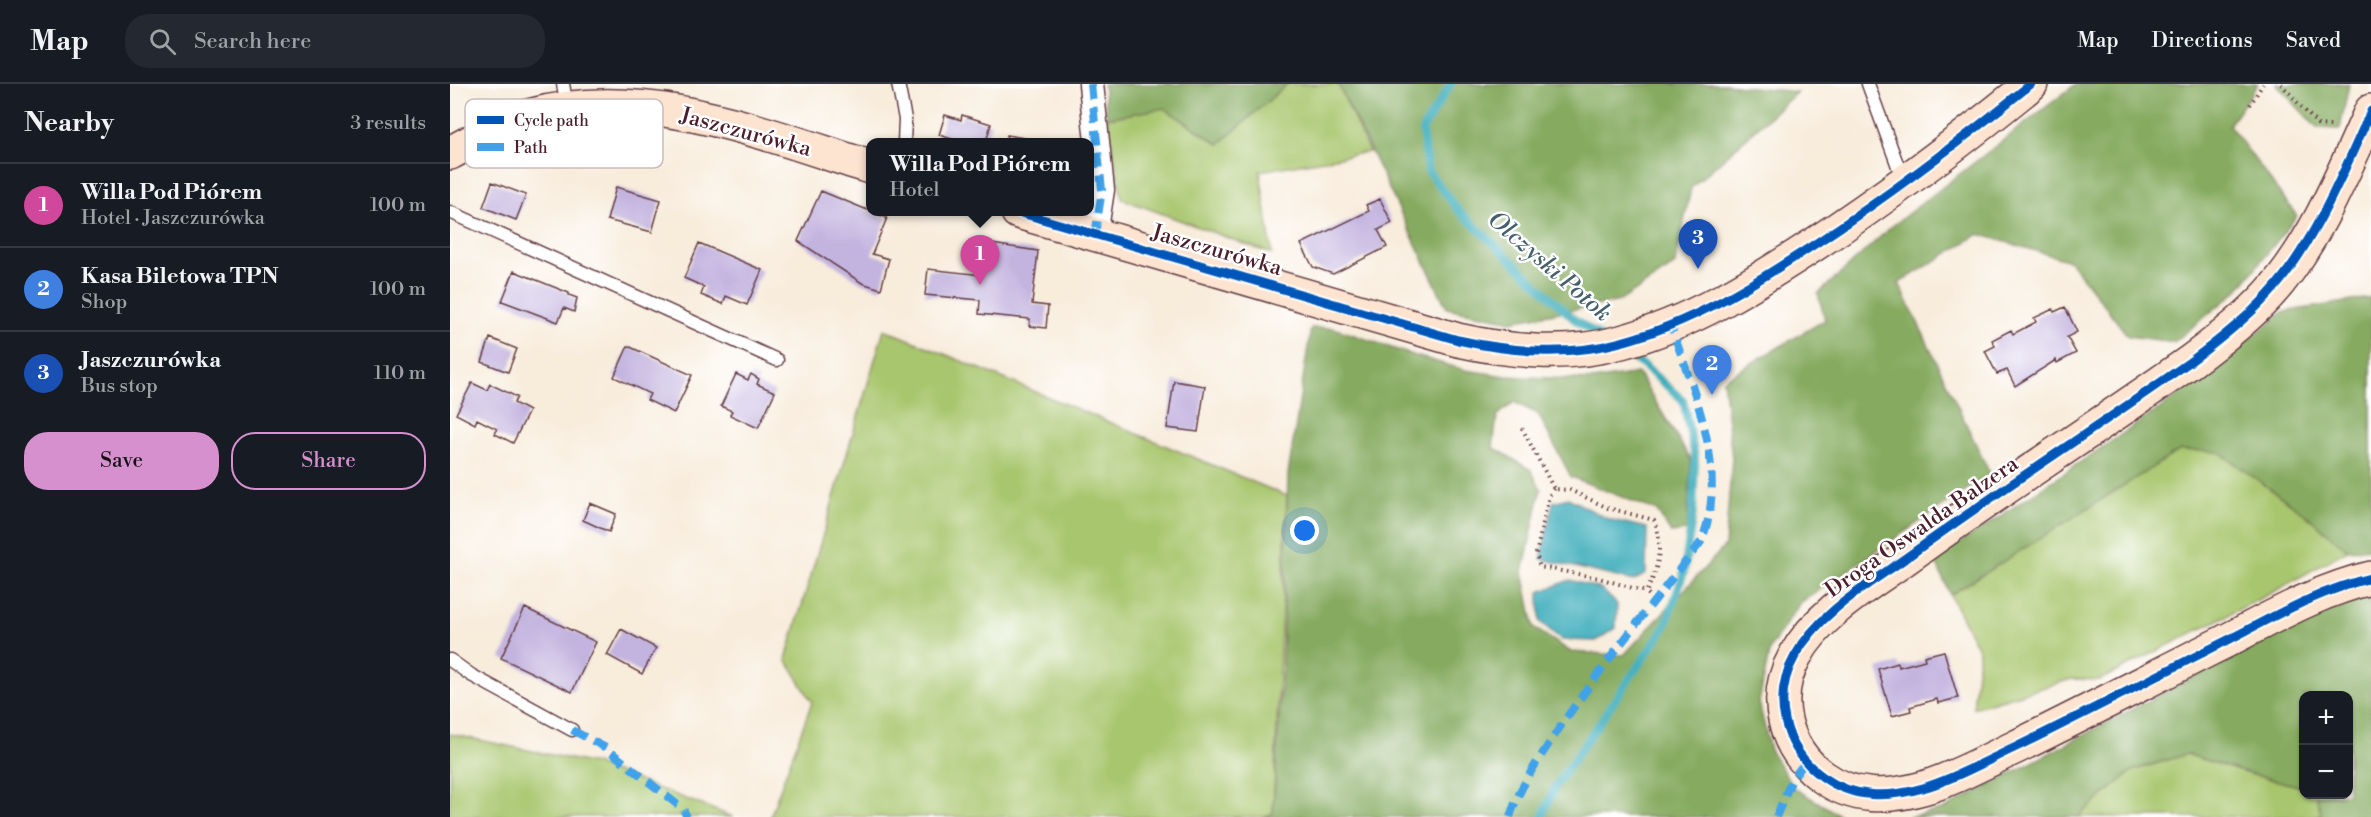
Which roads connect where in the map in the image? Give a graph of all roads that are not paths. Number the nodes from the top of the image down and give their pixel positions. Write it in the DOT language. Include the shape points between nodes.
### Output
graph roads {
  1 [pos="898,84"];
  2 [pos="1091,84"];
  3 [pos="1868,84"];
  4 [pos="2031,84"];
  5 [pos="565,96"];
  6 [pos="583,99"];
  7 [pos="663,108"];
  8 [pos="2371,111"];
  9 [pos="904,138"];
  10 [pos="465,145"];
  11 [pos="450,153"];
  12 [pos="866,165"];
  13 [pos="1905,184"];
  14 [pos="450,212"];
  15 [pos="1031,216"];
  16 [pos="1095,235"];
  17 [pos="777,360"];
  18 [pos="2371,578"];
  19 [pos="450,660"];
  20 [pos="572,730"];
  1 -- 9 [label="lane"];
  2 -- 16 [label="street" via="1102,190"];
  3 -- 13 [label="lane"];
  4 -- 13 [label="street"];
  5 -- 6 [label="street, Jaszczurówka"];
  7 -- 12 [label="street, Jaszczurówka"];
  8 -- 18 [label="street, Droga Oswalda Balzera" via="2314,227 2294,262 2268,295 2191,361 1949,527 1828,616 1805,640 1788,669 1783,694 1785,724 1803,758 1821,776 1839,786 1856,794 1914,791 2022,744 2303,602"];
  10 -- 11 [label="street, Jaszczurówka"];
  13 -- 16 [label="street, Jaszczurówka" via="1760,280 1694,316 1596,347 1546,352 1458,340"];
  14 -- 17 [label="lane"];
  15 -- 16 [label="street, Jaszczurówka"];
  19 -- 20 [label="lane"];
}
